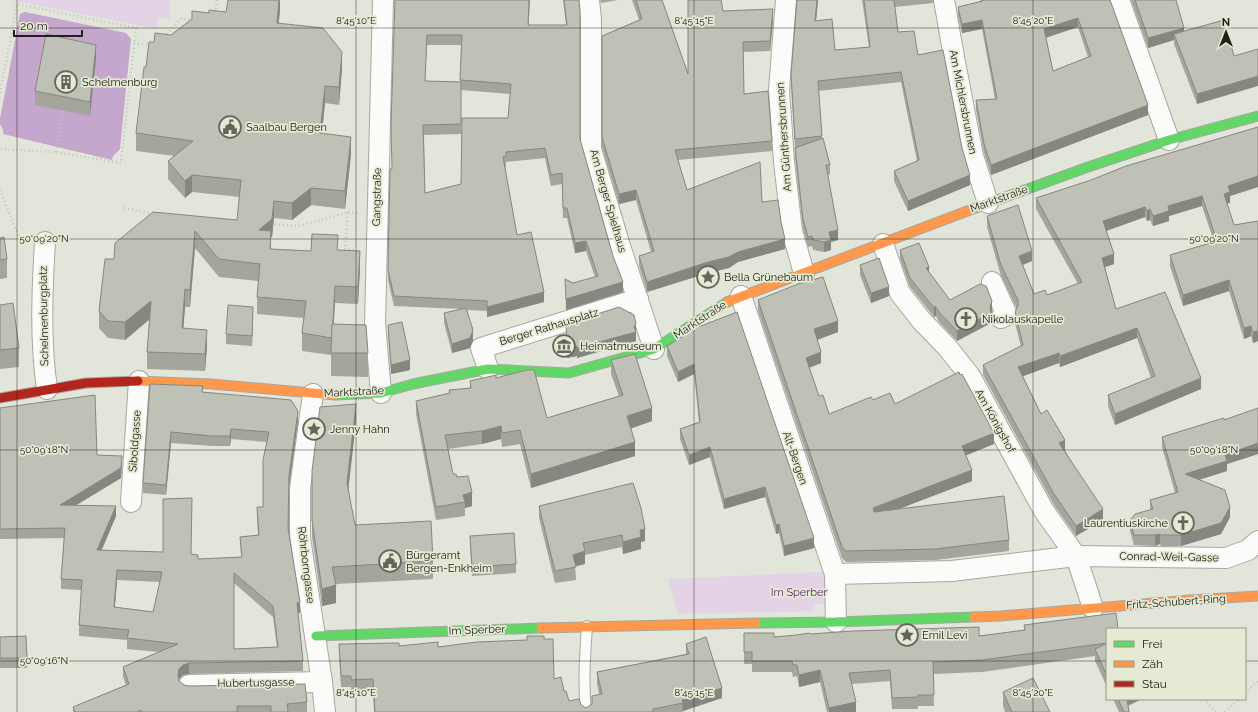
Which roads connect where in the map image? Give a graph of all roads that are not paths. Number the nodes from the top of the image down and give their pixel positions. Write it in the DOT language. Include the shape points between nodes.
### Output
graph roads {
  1 [pos="382,0"];
  2 [pos="589,0"];
  3 [pos="786,0"];
  4 [pos="944,0"];
  5 [pos="1119,0"];
  6 [pos="1258,116"];
  7 [pos="1169,140"];
  8 [pos="988,203"];
  9 [pos="45,242"];
  10 [pos="883,244"];
  11 [pos="804,273"];
  12 [pos="992,282"];
  13 [pos="741,296"];
  14 [pos="638,299"];
  15 [pos="1001,318"];
  16 [pos="654,349"];
  17 [pos="488,369"];
  18 [pos="140,381"];
  19 [pos="47,389"];
  20 [pos="381,393"];
  21 [pos="313,394"];
  22 [pos="0,398"];
  23 [pos="131,502"];
  24 [pos="1258,541"];
  25 [pos="1076,556"];
  26 [pos="835,574"];
  27 [pos="1258,596"];
  28 [pos="1093,608"];
  29 [pos="836,622"];
  30 [pos="587,626"];
  31 [pos="316,636"];
  32 [pos="322,682"];
  33 [pos="189,685"];
  34 [pos="325,712"];
  35 [pos="586,712"];
  1 -- 20 [label="street, Gangstraße" via="375,323"];
  2 -- 14 [label="street, Am Berger Spielhaus" via="591,149"];
  3 -- 11 [label="street, Am Günthersbrunnen" via="780,90 782,138 792,231"];
  4 -- 8 [label="street, Am Michlersbrunnen" via="973,156"];
  5 -- 7 [label="street"];
  6 -- 7 [label="street, Marktstraße"];
  7 -- 8 [label="street, Marktstraße"];
  8 -- 10 [label="street, Marktstraße"];
  9 -- 19 [label="street, Schelmenburgplatz" via="42,283"];
  10 -- 11 [label="street, Marktstraße"];
  10 -- 25 [label="street, Am Königshof" via="900,293 970,376 1044,511"];
  11 -- 13 [label="street, Marktstraße"];
  12 -- 15 [label="street" via="1007,315"];
  13 -- 16 [label="street, Marktstraße" via="725,303"];
  13 -- 26 [label="street, Alt-Bergen"];
  14 -- 16 [label="street, Am Berger Spielhaus"];
  14 -- 17 [label="street, Berger Rathausplatz" via="481,348"];
  16 -- 17 [label="street, Marktstraße" via="569,373"];
  17 -- 20 [label="street, Marktstraße"];
  18 -- 19 [label="street, Marktstraße" via="86,383"];
  18 -- 21 [label="street, Marktstraße" via="211,384"];
  18 -- 23 [label="street, Siboldgasse"];
  19 -- 22 [label="street, Marktstraße"];
  20 -- 21 [label="street, Marktstraße"];
  21 -- 31 [label="street, Röhrborngasse" via="300,488 300,538"];
  24 -- 25 [label="street, Conrad-Weil-Gasse" via="1248,550 1226,558"];
  25 -- 26 [label="street" via="952,571"];
  25 -- 28 [label="street, Am Königshof"];
  26 -- 29 [label="street, Alt-Bergen"];
  27 -- 28 [label="street, Fritz-Schubert-Ring"];
  28 -- 29 [label="street, Im Sperber" via="1001,616"];
  29 -- 30 [label="street, Im Sperber"];
  30 -- 31 [label="street, Im Sperber"];
  30 -- 35 [label="lane"];
  31 -- 32 [label="street, Röhrborngasse"];
  32 -- 33 [label="street, Hubertusgasse"];
  32 -- 34 [label="street, Röhrborngasse"];
}
